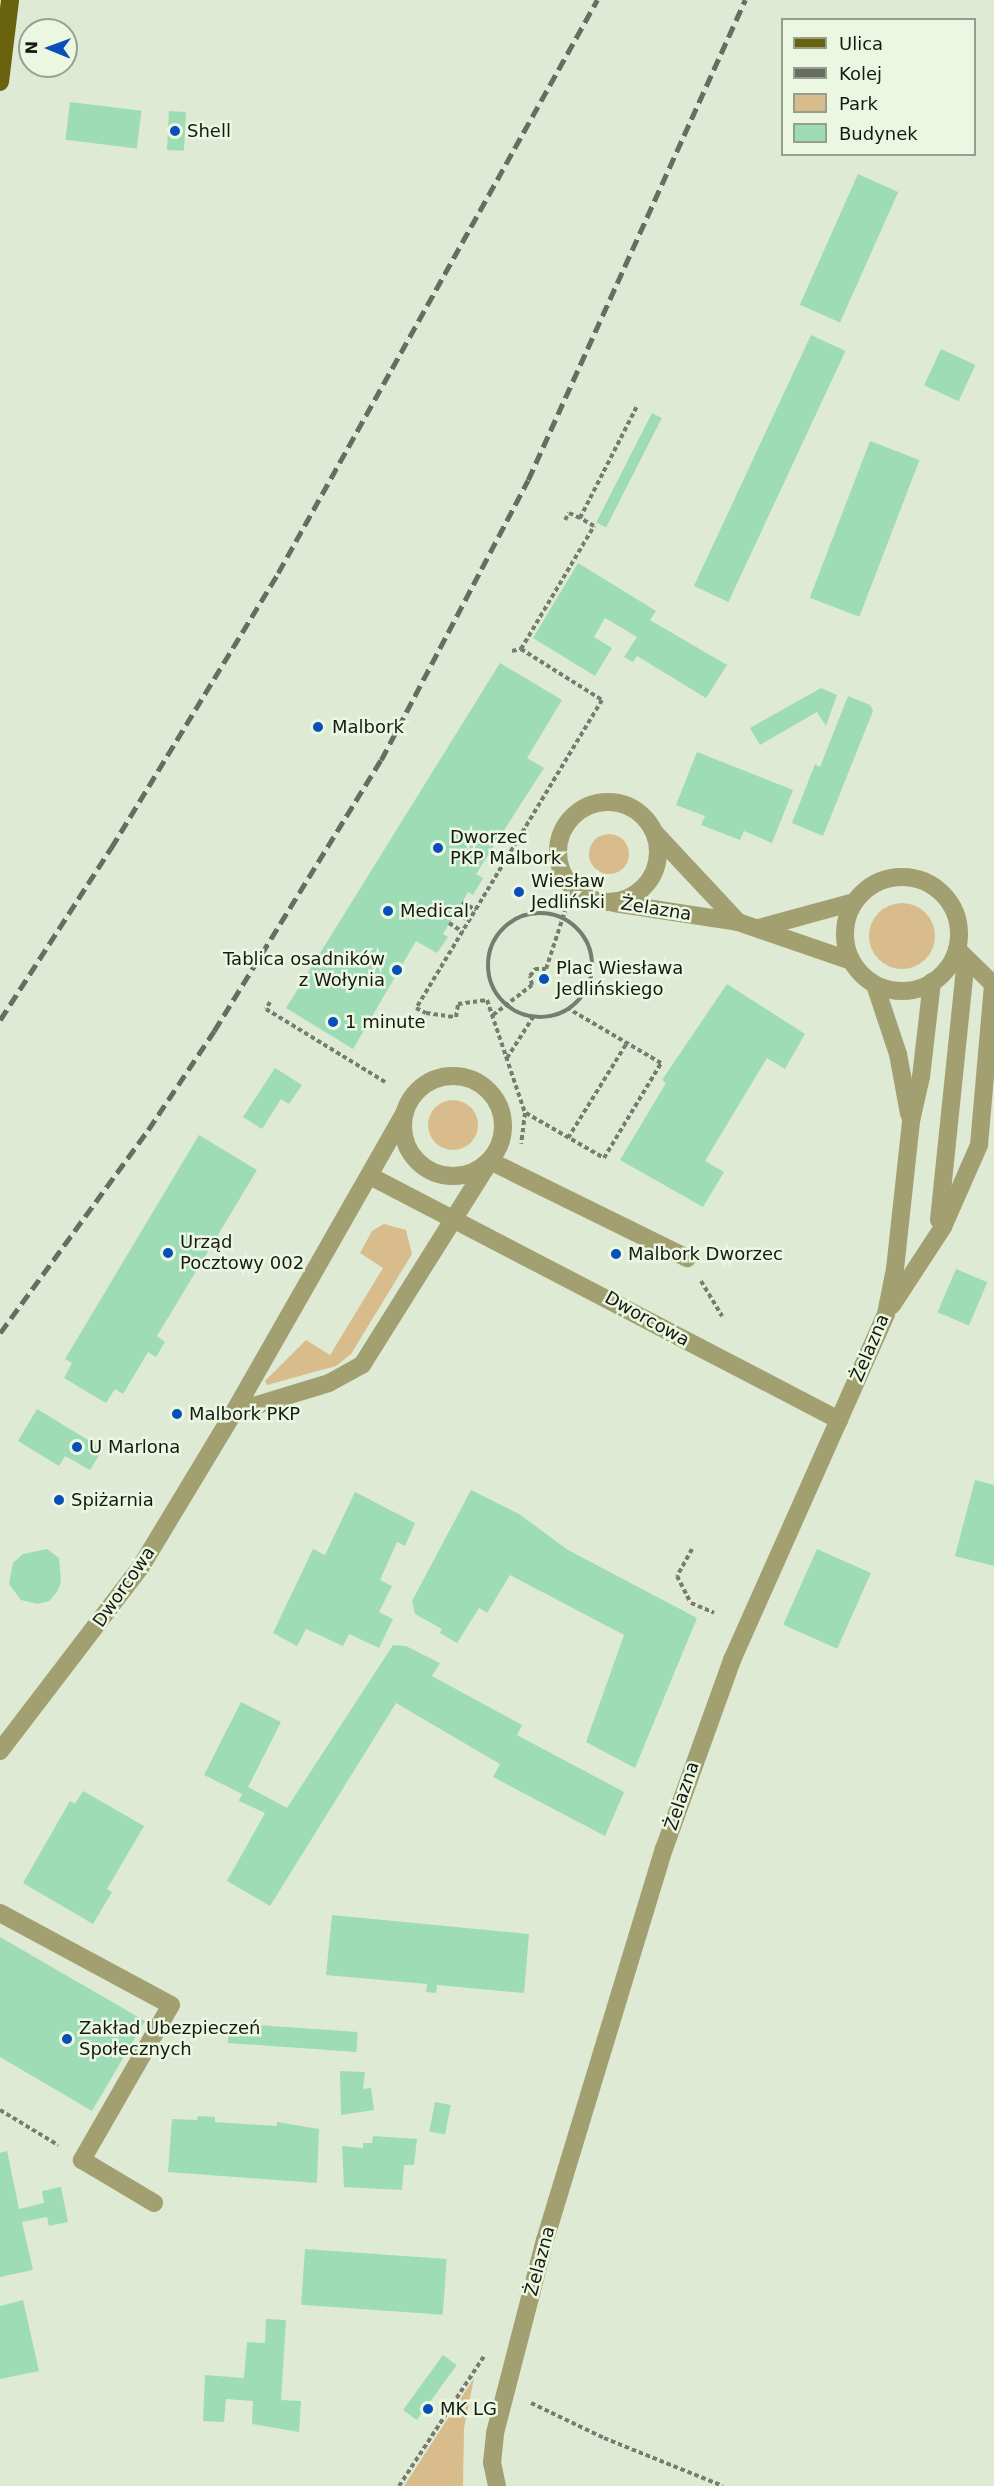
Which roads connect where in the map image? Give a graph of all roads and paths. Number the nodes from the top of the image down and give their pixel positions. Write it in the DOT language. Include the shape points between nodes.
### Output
graph roads {
  1 [pos="10,0"];
  2 [pos="0,82"];
  3 [pos="637,406"];
  4 [pos="580,518"];
  5 [pos="565,520"];
  6 [pos="521,649"];
  7 [pos="512,651"];
  8 [pos="654,831"];
  9 [pos="462,902"];
  10 [pos="609,902"];
  11 [pos="854,902"];
  12 [pos="476,910"];
  13 [pos="565,911"];
  14 [pos="455,913"];
  15 [pos="563,919"];
  16 [pos="470,921"];
  17 [pos="738,922"];
  18 [pos="449,923"];
  19 [pos="759,928"];
  20 [pos="463,932"];
  21 [pos="961,955"];
  22 [pos="851,961"];
  23 [pos="932,982"];
  24 [pos="875,985"];
  25 [pos="270,1002"];
  26 [pos="508,1006"];
  27 [pos="569,1009"];
  28 [pos="493,1015"];
  29 [pos="533,1017"];
  30 [pos="627,1043"];
  31 [pos="507,1059"];
  32 [pos="385,1082"];
  33 [pos="405,1112"];
  34 [pos="525,1113"];
  35 [pos="911,1121"];
  36 [pos="568,1138"];
  37 [pos="490,1161"];
  38 [pos="514,1173"];
  39 [pos="370,1176"];
  40 [pos="454,1219"];
  41 [pos="935,1239"];
  42 [pos="687,1258"];
  43 [pos="886,1314"];
  44 [pos="722,1316"];
  45 [pos="234,1412"];
  46 [pos="839,1420"];
  47 [pos="692,1549"];
  48 [pos="714,1612"];
  49 [pos="0,1751"];
  50 [pos="0,1913"];
  51 [pos="0,2110"];
  52 [pos="82,2160"];
  53 [pos="154,2203"];
  54 [pos="484,2356"];
  55 [pos="531,2403"];
  56 [pos="399,2486"];
  57 [pos="496,2486"];
  58 [pos="723,2486"];
  1 -- 2 [label="main road"];
  3 -- 4 [label="path"];
  4 -- 5 [label="path" via="569,513"];
  4 -- 6 [label="path" via="594,526"];
  6 -- 7 [label="path"];
  6 -- 12 [label="path" via="602,700"];
  8 -- 10 [label="street, Żelazna" via="657,864 650,879 632,895"];
  8 -- 10 [label="street, Żelazna" via="638,813 615,802 583,808 561,833 559,865 567,880 592,900"];
  8 -- 17 [label="street, Żelazna"];
  9 -- 12 [label="path"];
  10 -- 17 [label="street, Żelazna"];
  11 -- 19 [label="street"];
  11 -- 21 [label="street" via="867,888 883,880 901,876 930,884 954,912"];
  11 -- 22 [label="street" via="844,931"];
  12 -- 16 [label="path"];
  13 -- 15 [label="path"];
  14 -- 16 [label="path"];
  15 -- 26 [label="path" via="546,969 535,969 530,976 532,985"];
  15 -- 26 [label="path" via="546,913 522,916 501,930 494,940 489,951 489,977"];
  15 -- 27 [label="path" via="586,940 592,965 586,990"];
  16 -- 20 [label="path"];
  17 -- 19 [label="street, Żelazna"];
  18 -- 20 [label="path"];
  19 -- 22 [label="street, Żelazna"];
  20 -- 28 [label="path" via="416,1008 456,1017 458,1004 488,1000"];
  21 -- 23 [label="street"];
  21 -- 41 [label="street" via="944,1200"];
  21 -- 41 [label="street" via="993,984 979,1145 961,1191"];
  22 -- 24 [label="street, Żelazna"];
  23 -- 24 [label="street" via="904,991"];
  23 -- 35 [label="street, Żelazna" via="921,1077"];
  24 -- 35 [label="street, Żelazna" via="898,1054"];
  25 -- 32 [label="path" via="266,1009"];
  26 -- 28 [label="path"];
  26 -- 29 [label="path"];
  27 -- 29 [label="path"];
  27 -- 30 [label="path"];
  28 -- 31 [label="path"];
  29 -- 31 [label="path"];
  30 -- 36 [label="path"];
  30 -- 36 [label="path" via="661,1063 604,1158"];
  31 -- 34 [label="path"];
  33 -- 37 [label="street" via="406,1145 428,1170 443,1176 461,1176"];
  33 -- 37 [label="street" via="423,1085 438,1077 455,1075 478,1082 496,1099 503,1115 500,1148"];
  33 -- 39 [label="street"];
  34 -- 36 [label="path"];
  34 -- 38 [label="path"];
  35 -- 43 [label="street, Żelazna" via="897,1258"];
  37 -- 38 [label="street"];
  37 -- 40 [label="street"];
  38 -- 42 [label="street"];
  39 -- 40 [label="street, Dworcowa"];
  39 -- 45 [label="street, Dworcowa"];
  40 -- 45 [label="street" via="362,1365 329,1383"];
  40 -- 46 [label="street, Dworcowa"];
  41 -- 43 [label="street"];
  42 -- 44 [label="path"];
  43 -- 46 [label="street, Żelazna"];
  45 -- 49 [label="street, Dworcowa" via="140,1568"];
  46 -- 57 [label="street, Żelazna" via="746,1628 700,1743 628,1956 545,2240 495,2433 492,2463"];
  47 -- 48 [label="path" via="677,1576 691,1603"];
  50 -- 52 [label="street" via="171,2006"];
  51 -- 52 [label="path"];
  52 -- 53 [label="street"];
  54 -- 56 [label="path"];
  55 -- 58 [label="path" via="604,2438"];
}
